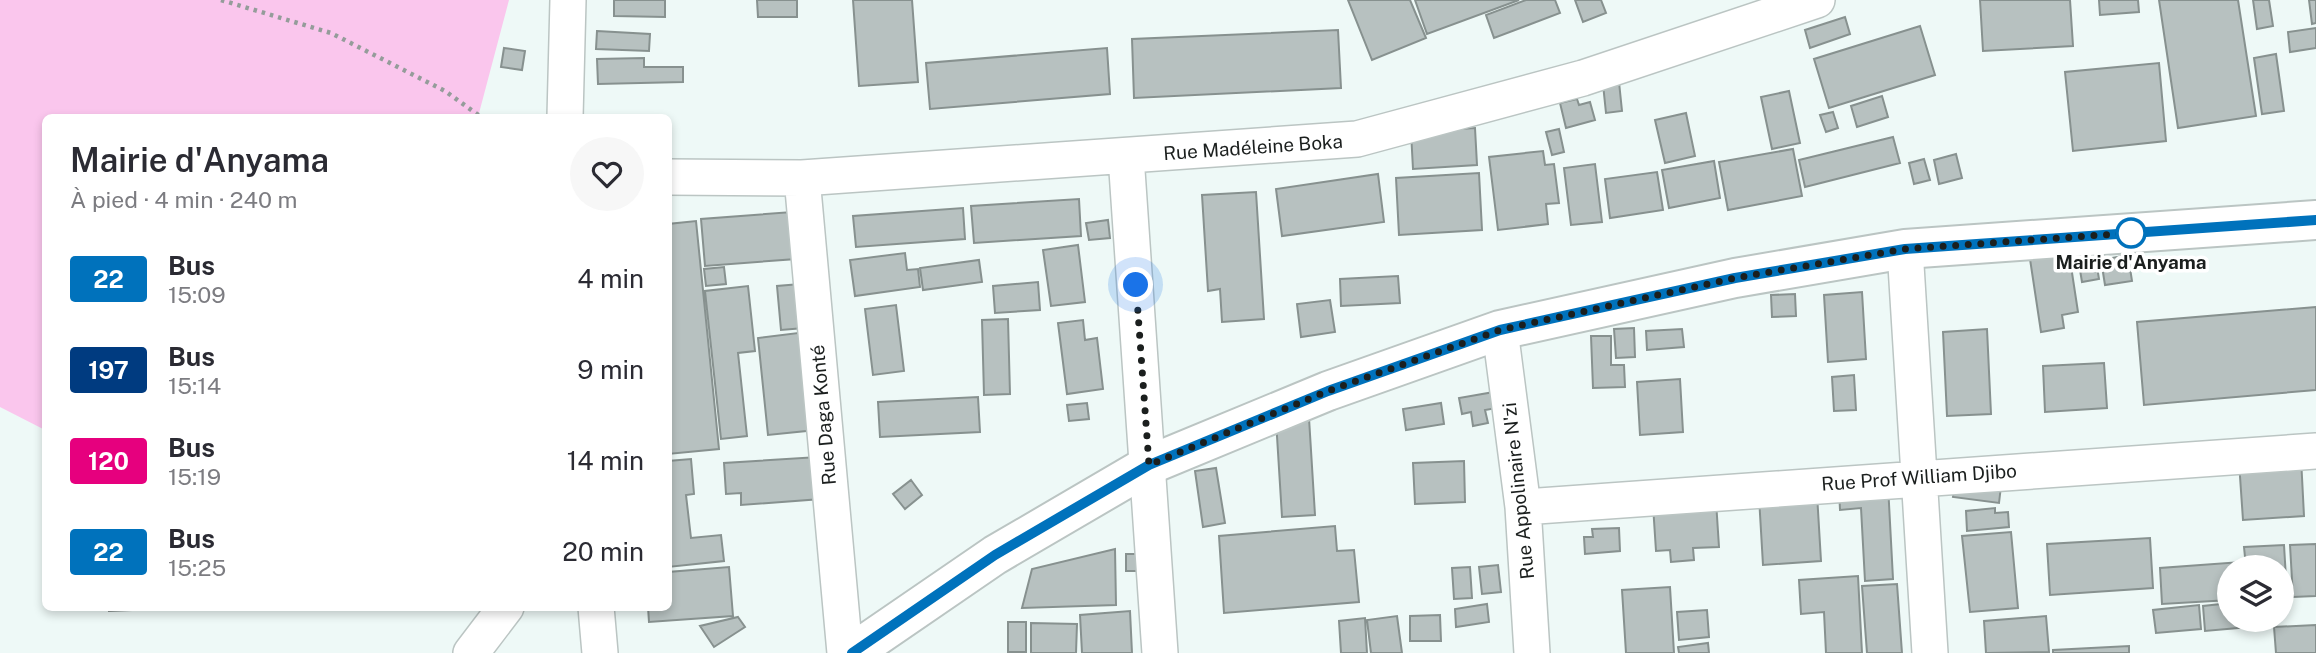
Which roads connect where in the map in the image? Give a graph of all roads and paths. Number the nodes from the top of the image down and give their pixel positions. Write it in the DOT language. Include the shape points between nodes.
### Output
graph roads {
  1 [pos="221,0"];
  2 [pos="568,0"];
  3 [pos="1817,0"];
  4 [pos="477,114"];
  5 [pos="565,114"];
  6 [pos="1126,156"];
  7 [pos="672,177"];
  8 [pos="802,178"];
  9 [pos="2316,220"];
  10 [pos="1905,249"];
  11 [pos="1500,330"];
  12 [pos="2316,451"];
  13 [pos="1149,465"];
  14 [pos="1919,477"];
  15 [pos="1523,507"];
  16 [pos="503,611"];
  17 [pos="596,611"];
  18 [pos="471,653"];
  19 [pos="600,653"];
  20 [pos="845,653"];
  21 [pos="852,653"];
  22 [pos="1160,653"];
  23 [pos="1532,653"];
  24 [pos="1930,653"];
  1 -- 4 [label="path" via="331,33 445,91"];
  2 -- 5 [label="street"];
  3 -- 6 [label="street, Rue Madéleine Boka" via="1583,78 1357,139"];
  6 -- 8 [label="street, Rue Madéleine Boka"];
  6 -- 13 [label="street"];
  7 -- 8 [label="street, Rue Madéleine Boka"];
  8 -- 20 [label="street, Rue Daga Konté"];
  9 -- 10 [label="main road"];
  10 -- 11 [label="main road" via="1735,278"];
  10 -- 14 [label="street"];
  11 -- 13 [label="main road" via="1328,391"];
  11 -- 15 [label="street, Rue Appolinaire N'zi"];
  12 -- 14 [label="street, Rue Prof William Djibo"];
  13 -- 21 [label="main road" via="995,555"];
  13 -- 22 [label="street"];
  14 -- 15 [label="street, Rue Prof William Djibo"];
  14 -- 24 [label="street"];
  15 -- 23 [label="street, Rue Appolinaire N'zi"];
  16 -- 18 [label="street"];
  17 -- 19 [label="street"];
}
